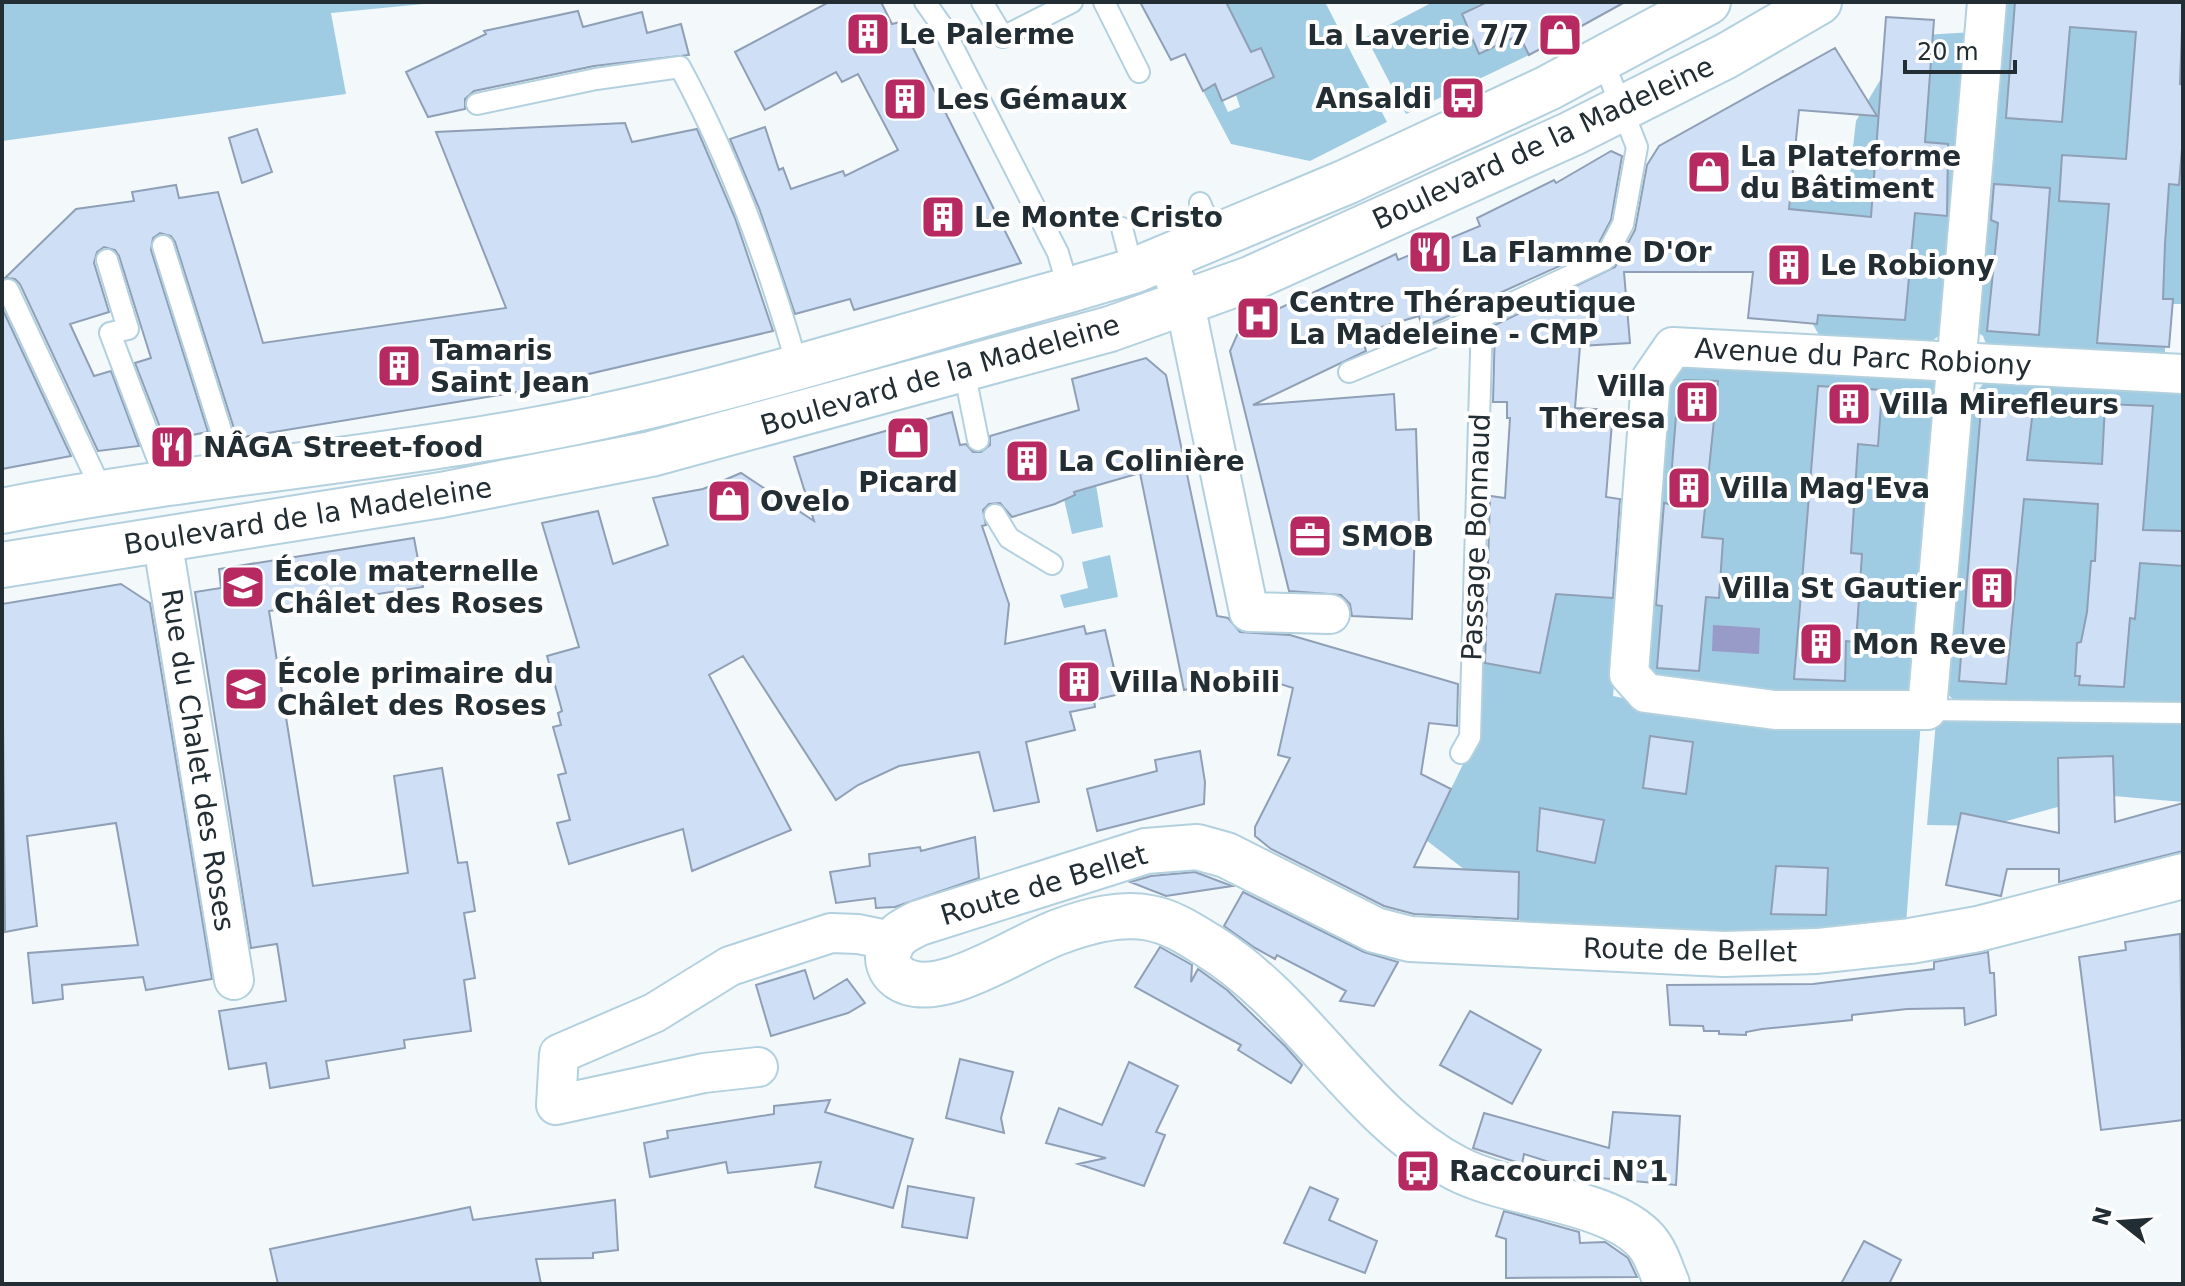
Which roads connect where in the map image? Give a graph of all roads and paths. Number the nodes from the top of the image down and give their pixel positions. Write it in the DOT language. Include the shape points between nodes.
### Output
graph roads {
  1 [pos="925,2"];
  2 [pos="982,2"];
  3 [pos="1072,2"];
  4 [pos="1104,2"];
  5 [pos="1708,2"];
  6 [pos="1819,2"];
  7 [pos="1987,2"];
  8 [pos="1602,58"];
  9 [pos="1139,72"];
  10 [pos="477,104"];
  11 [pos="1623,107"];
  12 [pos="1122,228"];
  13 [pos="163,246"];
  14 [pos="107,260"];
  15 [pos="1150,264"];
  16 [pos="8,290"];
  17 [pos="1069,290"];
  18 [pos="1185,304"];
  19 [pos="1482,317"];
  20 [pos="1956,360"];
  21 [pos="964,370"];
  22 [pos="778,371"];
  23 [pos="1349,372"];
  24 [pos="2183,374"];
  25 [pos="770,424"];
  26 [pos="978,440"];
  27 [pos="234,472"];
  28 [pos="166,481"];
  29 [pos="102,491"];
  30 [pos="2,511"];
  31 [pos="995,515"];
  32 [pos="162,539"];
  33 [pos="1052,564"];
  34 [pos="2,565"];
  35 [pos="1330,614"];
  36 [pos="1927,710"];
  37 [pos="2183,713"];
  38 [pos="1461,753"];
  39 [pos="2183,876"];
  40 [pos="892,941"];
  41 [pos="234,980"];
  42 [pos="758,1067"];
  43 [pos="1667,1284"];
  1 -- 17 [label="lane" via="1058,253"];
  2 -- 3 [label="lane" via="1003,37"];
  4 -- 9 [label="lane"];
  5 -- 8 [label="street, Boulevard de la Madeleine"];
  6 -- 11 [label="street, Boulevard de la Madeleine"];
  7 -- 20 [label="street"];
  8 -- 11 [label="lane"];
  8 -- 15 [label="street, Boulevard de la Madeleine" via="1548,88 1207,221"];
  10 -- 22 [label="lane" via="680,67 750,221"];
  11 -- 18 [label="street, Boulevard de la Madeleine" via="1403,211"];
  11 -- 19 [label="lane" via="1637,147 1623,224 1604,260"];
  12 -- 15 [label="lane"];
  13 -- 27 [label="lane"];
  14 -- 28 [label="lane" via="128,329 110,333"];
  15 -- 17 [label="street, Boulevard de la Madeleine"];
  15 -- 18 [label="street"];
  16 -- 29 [label="lane"];
  17 -- 22 [label="street, Boulevard de la Madeleine"];
  18 -- 21 [label="street, Boulevard de la Madeleine"];
  18 -- 35 [label="street" via="1249,612"];
  19 -- 23 [label="lane"];
  19 -- 38 [label="lane, Passage Bonnaud" via="1470,737"];
  20 -- 24 [label="street, Avenue du Parc Robiony"];
  20 -- 36 [label="street"];
  20 -- 36 [label="street, Avenue du Parc Robiony" via="1673,347 1651,379 1629,674 1646,693 1775,710"];
  21 -- 25 [label="street, Boulevard de la Madeleine"];
  21 -- 26 [label="lane"];
  22 -- 25 [label="lane"];
  22 -- 27 [label="street, Boulevard de la Madeleine" via="644,408 531,431"];
  25 -- 32 [label="street, Boulevard de la Madeleine" via="536,478"];
  27 -- 28 [label="street, Boulevard de la Madeleine"];
  28 -- 29 [label="street, Boulevard de la Madeleine"];
  29 -- 30 [label="street, Boulevard de la Madeleine"];
  31 -- 33 [label="lane" via="1009,538"];
  32 -- 34 [label="street, Boulevard de la Madeleine"];
  32 -- 41 [label="street, Rue du Chalet des Roses"];
  36 -- 37 [label="lane, Avenue du Parc Robiony"];
  39 -- 40 [label="street, Route de Bellet" via="1978,929 1910,941 1724,954 1410,939 1375,930 1226,855 1173,847 1111,861 919,923"];
  40 -- 42 [label="street" via="831,933 730,966 654,1013 559,1054 556,1105 704,1073"];
  40 -- 43 [label="street, Route de Bellet" via="887,956 893,973 925,986 963,976 1090,922 1121,916 1177,927 1268,990 1418,1144 1490,1183 1633,1227 1649,1243"];
}
